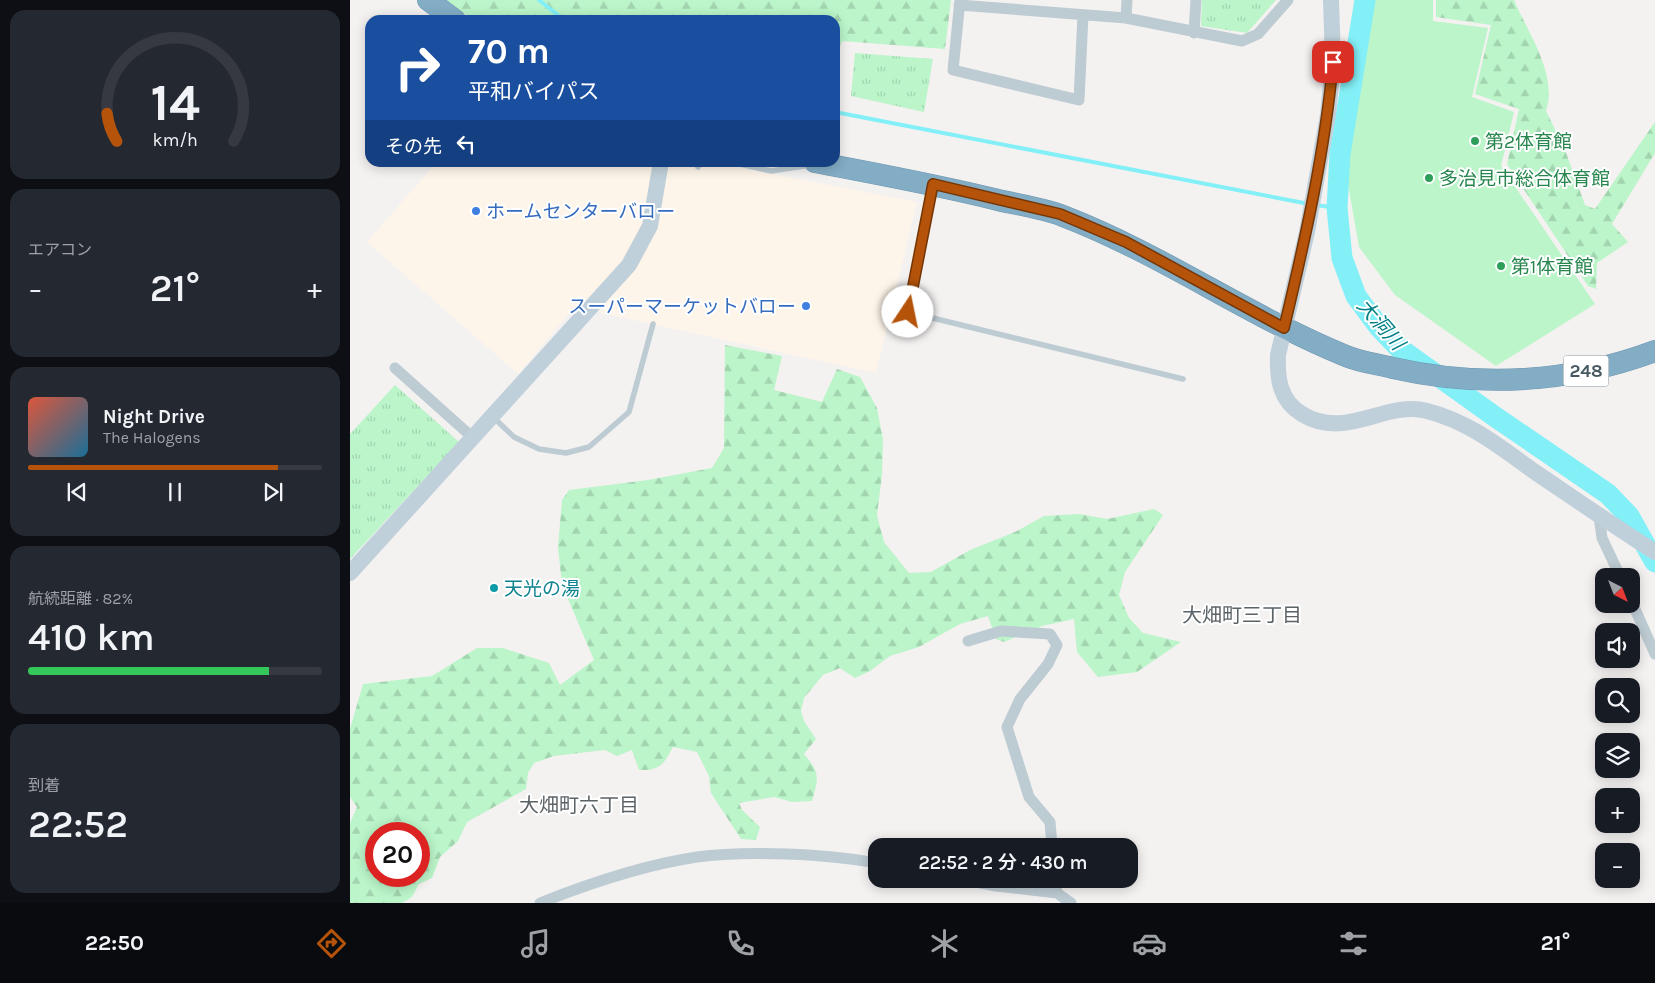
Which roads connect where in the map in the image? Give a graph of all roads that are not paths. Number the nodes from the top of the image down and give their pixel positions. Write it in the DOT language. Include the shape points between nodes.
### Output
graph roads {
  1 [pos="428,0"];
  2 [pos="1127,0"];
  3 [pos="1196,0"];
  4 [pos="1288,0"];
  5 [pos="1330,0"];
  6 [pos="959,2"];
  7 [pos="448,15"];
  8 [pos="1084,15"];
  9 [pos="1126,18"];
  10 [pos="1194,33"];
  11 [pos="660,167"];
  12 [pos="753,167"];
  13 [pos="794,167"];
  14 [pos="840,167"];
  15 [pos="933,184"];
  16 [pos="653,324"];
  17 [pos="1284,328"];
  18 [pos="1655,351"];
  19 [pos="394,368"];
  20 [pos="1182,378"];
  21 [pos="491,416"];
  22 [pos="472,437"];
  23 [pos="1599,516"];
  24 [pos="1655,552"];
  25 [pos="1616,568"];
  26 [pos="350,573"];
  27 [pos="1637,613"];
  28 [pos="968,641"];
  29 [pos="1655,654"];
  30 [pos="1051,838"];
  31 [pos="868,862"];
  32 [pos="1013,888"];
  33 [pos="1056,888"];
  34 [pos="1057,893"];
  35 [pos="540,903"];
  36 [pos="1071,903"];
  1 -- 7 [label="highway"];
  2 -- 9 [label="street"];
  3 -- 10 [label="street"];
  4 -- 10 [label="street" via="1258,34 1242,41"];
  5 -- 17 [label="street" via="1333,62 1328,114 1307,232"];
  6 -- 8 [label="street"];
  6 -- 8 [label="street" via="953,70 1079,100"];
  8 -- 9 [label="street"];
  9 -- 10 [label="street"];
  11 -- 21 [label="street" via="650,226 629,265"];
  12 -- 13 [label="lane" via="771,171"];
  14 -- 15 [label="highway, 248"];
  15 -- 17 [label="highway, 248" via="1060,214 1126,242"];
  15 -- 20 [label="lane" via="908,312"];
  16 -- 21 [label="lane" via="629,412 589,447 566,453 539,449 514,437"];
  17 -- 18 [label="highway, 248" via="1348,357 1426,375 1476,381 1514,381 1597,369"];
  17 -- 23 [label="street" via="1277,375 1281,393 1301,414 1342,424 1404,409 1426,410 1466,423"];
  19 -- 22 [label="street"];
  21 -- 22 [label="street"];
  22 -- 26 [label="street"];
  23 -- 24 [label="street"];
  23 -- 25 [label="street" via="1602,538"];
  27 -- 29 [label="street"];
  28 -- 30 [label="street" via="1001,631 1050,634 1057,645 1048,664 1020,699 1007,727 1029,797 1050,822"];
  31 -- 35 [label="street" via="756,854 698,857 579,887"];
  32 -- 34 [label="street"];
  33 -- 34 [label="street"];
  34 -- 36 [label="street"];
}
